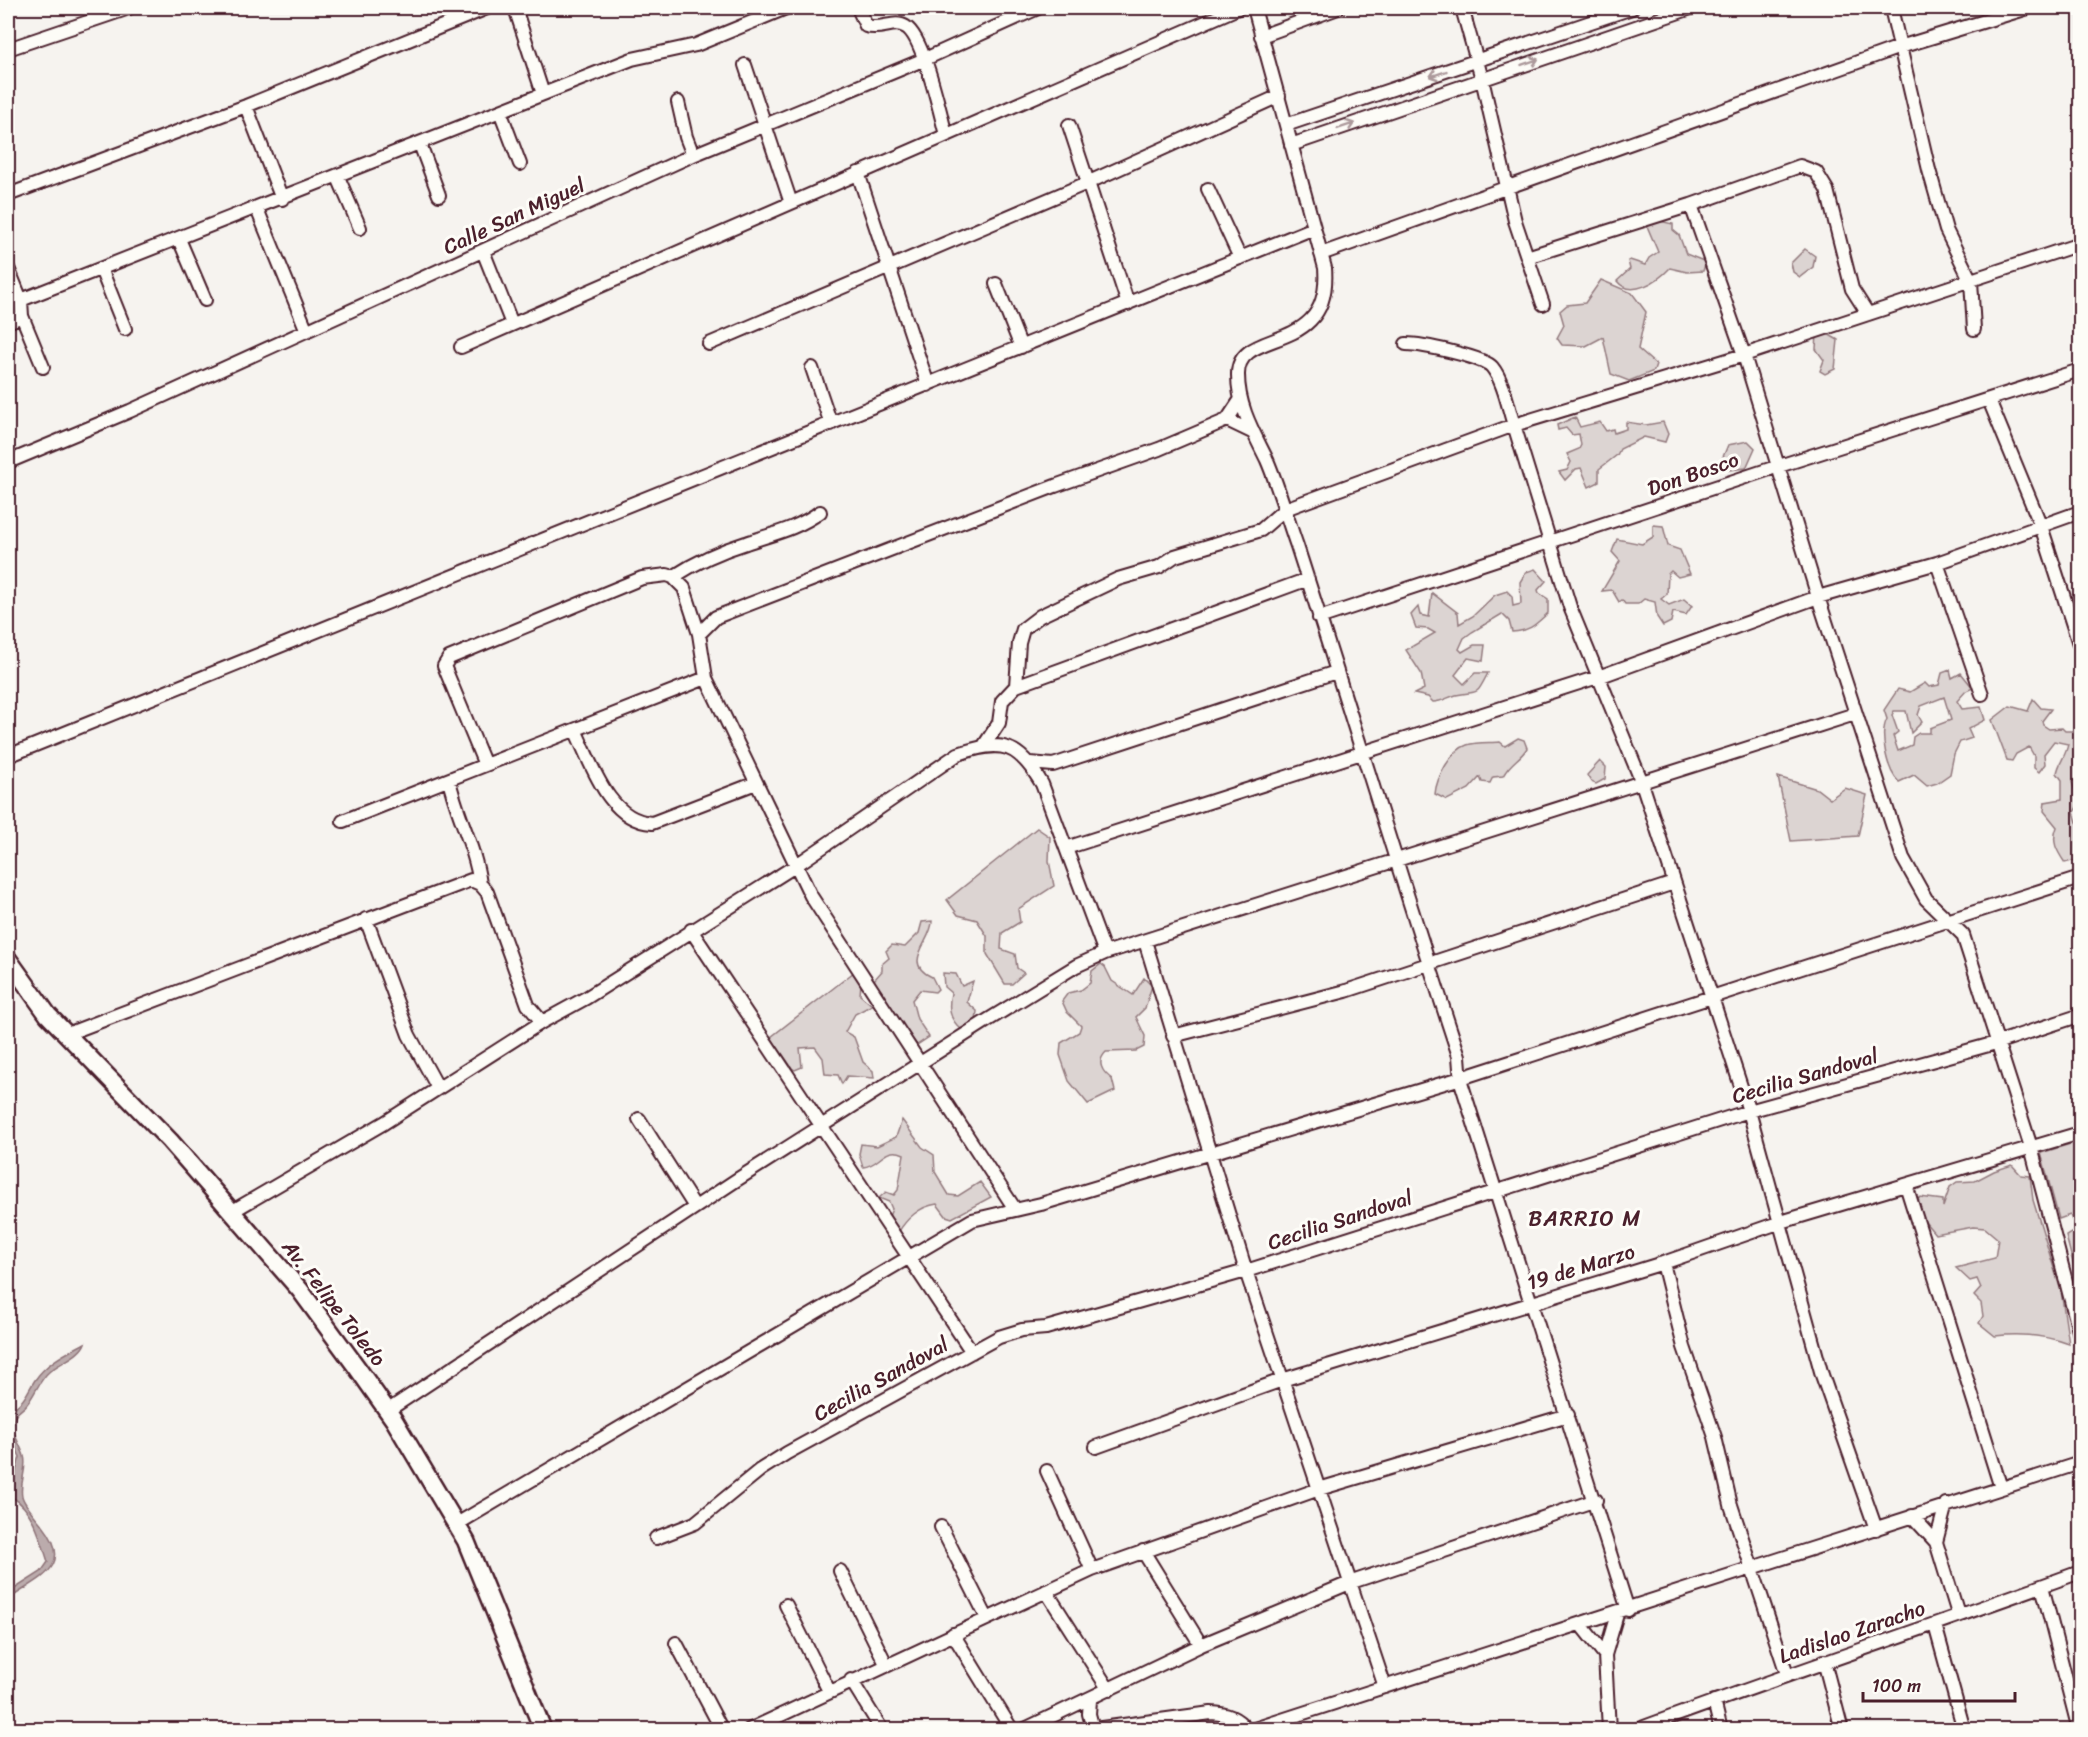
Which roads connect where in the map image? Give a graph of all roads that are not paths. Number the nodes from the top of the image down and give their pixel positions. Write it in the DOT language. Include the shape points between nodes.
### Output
graph roads {
  1 [pos="129,8"];
  2 [pos="447,8"];
  3 [pos="487,8"];
  4 [pos="515,8"];
  5 [pos="786,8"];
  6 [pos="858,8"];
  7 [pos="1038,8"];
  8 [pos="1238,8"];
  9 [pos="1254,8"];
  10 [pos="1338,8"];
  11 [pos="1462,8"];
  12 [pos="1632,8"];
  13 [pos="1687,8"];
  14 [pos="1891,8"];
  15 [pos="2028,8"];
  16 [pos="453,20"];
  17 [pos="1262,36"];
  18 [pos="1900,47"];
  19 [pos="8,49"];
  20 [pos="925,59"];
  21 [pos="1477,61"];
  22 [pos="745,65"];
  23 [pos="1482,79"];
  24 [pos="543,93"];
  25 [pos="1279,96"];
  26 [pos="678,102"];
  27 [pos="246,106"];
  28 [pos="500,111"];
  29 [pos="1069,125"];
  30 [pos="1286,125"];
  31 [pos="765,126"];
  32 [pos="946,135"];
  33 [pos="420,144"];
  34 [pos="1291,145"];
  35 [pos="693,155"];
  36 [pos="520,164"];
  37 [pos="858,173"];
  38 [pos="338,177"];
  39 [pos="1087,183"];
  40 [pos="1508,187"];
  41 [pos="1208,189"];
  42 [pos="8,195"];
  43 [pos="439,195"];
  44 [pos="282,199"];
  45 [pos="791,203"];
  46 [pos="1691,205"];
  47 [pos="256,209"];
  48 [pos="360,228"];
  49 [pos="1314,228"];
  50 [pos="179,239"];
  51 [pos="2080,244"];
  52 [pos="483,251"];
  53 [pos="1321,254"];
  54 [pos="1527,257"];
  55 [pos="1240,258"];
  56 [pos="890,266"];
  57 [pos="8,268"];
  58 [pos="101,269"];
  59 [pos="1971,280"];
  60 [pos="996,284"];
  61 [pos="21,300"];
  62 [pos="205,300"];
  63 [pos="1128,304"];
  64 [pos="1543,304"];
  65 [pos="1868,314"];
  66 [pos="22,316"];
  67 [pos="8,322"];
  68 [pos="512,324"];
  69 [pos="125,329"];
  70 [pos="1974,329"];
  71 [pos="307,331"];
  72 [pos="709,344"];
  73 [pos="1406,344"];
  74 [pos="461,347"];
  75 [pos="1021,347"];
  76 [pos="1744,355"];
  77 [pos="43,367"];
  78 [pos="812,368"];
  79 [pos="2080,370"];
  80 [pos="928,385"];
  81 [pos="1241,399"];
  82 [pos="1989,400"];
  83 [pos="1227,420"];
  84 [pos="831,424"];
  85 [pos="1514,425"];
  86 [pos="1252,432"];
  87 [pos="8,462"];
  88 [pos="1779,466"];
  89 [pos="1285,509"];
  90 [pos="820,512"];
  91 [pos="2080,512"];
  92 [pos="2040,526"];
  93 [pos="1549,543"];
  94 [pos="1936,563"];
  95 [pos="674,577"];
  96 [pos="1308,579"];
  97 [pos="1818,597"];
  98 [pos="694,614"];
  99 [pos="716,617"];
  100 [pos="1319,618"];
  101 [pos="699,634"];
  102 [pos="2080,643"];
  103 [pos="1336,672"];
  104 [pos="1601,676"];
  105 [pos="706,678"];
  106 [pos="1016,686"];
  107 [pos="1982,694"];
  108 [pos="1855,714"];
  109 [pos="575,730"];
  110 [pos="985,744"];
  111 [pos="1362,754"];
  112 [pos="8,756"];
  113 [pos="1030,763"];
  114 [pos="485,765"];
  115 [pos="449,780"];
  116 [pos="1641,780"];
  117 [pos="756,783"];
  118 [pos="343,821"];
  119 [pos="1066,848"];
  120 [pos="1395,861"];
  121 [pos="795,866"];
  122 [pos="2080,878"];
  123 [pos="1674,883"];
  124 [pos="480,884"];
  125 [pos="366,919"];
  126 [pos="1949,921"];
  127 [pos="691,930"];
  128 [pos="1145,941"];
  129 [pos="1105,953"];
  130 [pos="8,959"];
  131 [pos="1429,965"];
  132 [pos="1712,999"];
  133 [pos="2075,1017"];
  134 [pos="542,1022"];
  135 [pos="67,1034"];
  136 [pos="1173,1036"];
  137 [pos="1996,1043"];
  138 [pos="921,1065"];
  139 [pos="1461,1078"];
  140 [pos="438,1088"];
  141 [pos="1749,1111"];
  142 [pos="639,1119"];
  143 [pos="823,1127"];
  144 [pos="2080,1133"];
  145 [pos="2031,1147"];
  146 [pos="1209,1154"];
  147 [pos="1906,1185"];
  148 [pos="1496,1190"];
  149 [pos="696,1207"];
  150 [pos="1015,1209"];
  151 [pos="231,1212"];
  152 [pos="1781,1221"];
  153 [pos="909,1257"];
  154 [pos="1663,1263"];
  155 [pos="1246,1271"];
  156 [pos="1531,1303"];
  157 [pos="2080,1335"];
  158 [pos="972,1352"];
  159 [pos="1282,1380"];
  160 [pos="387,1411"];
  161 [pos="1568,1415"];
  162 [pos="1096,1447"];
  163 [pos="2080,1464"];
  164 [pos="1047,1471"];
  165 [pos="2001,1488"];
  166 [pos="1319,1489"];
  167 [pos="1596,1500"];
  168 [pos="1946,1504"];
  169 [pos="1912,1516"];
  170 [pos="457,1524"];
  171 [pos="941,1527"];
  172 [pos="1876,1529"];
  173 [pos="656,1538"];
  174 [pos="1936,1542"];
  175 [pos="1143,1551"];
  176 [pos="1754,1569"];
  177 [pos="1092,1570"];
  178 [pos="840,1571"];
  179 [pos="2080,1572"];
  180 [pos="1352,1582"];
  181 [pos="2042,1586"];
  182 [pos="1046,1591"];
  183 [pos="786,1605"];
  184 [pos="1623,1612"];
  185 [pos="1958,1614"];
  186 [pos="987,1618"];
  187 [pos="1935,1624"];
  188 [pos="1581,1625"];
  189 [pos="953,1634"];
  190 [pos="676,1643"];
  191 [pos="1201,1645"];
  192 [pos="1605,1655"];
  193 [pos="1824,1661"];
  194 [pos="886,1664"];
  195 [pos="1787,1674"];
  196 [pos="851,1680"];
  197 [pos="1385,1687"];
  198 [pos="1109,1690"];
  199 [pos="829,1691"];
  200 [pos="1090,1700"];
  201 [pos="1714,1701"];
  202 [pos="755,1728"];
  203 [pos="1129,1728"];
  204 [pos="1093,1729"];
  205 [pos="543,1730"];
  206 [pos="722,1730"];
  207 [pos="882,1730"];
  208 [pos="1012,1730"];
  209 [pos="1023,1730"];
  210 [pos="1087,1730"];
  211 [pos="1249,1730"];
  212 [pos="1608,1730"];
  213 [pos="1636,1730"];
  214 [pos="1721,1730"];
  215 [pos="1842,1730"];
  216 [pos="1964,1730"];
  217 [pos="2079,1730"];
  1 -- 19 [label="street"];
  2 -- 16 [label="street"];
  3 -- 16 [label="street"];
  4 -- 24 [label="street"];
  5 -- 24 [label="street" via="696,45 632,59"];
  6 -- 20 [label="street" via="866,26 877,29 898,23 909,28"];
  7 -- 20 [label="street, Calle San Miguel"];
  8 -- 32 [label="street"];
  9 -- 17 [label="street"];
  10 -- 17 [label="street"];
  11 -- 21 [label="street"];
  12 -- 21 [label="street"];
  23 -- 13 [label="street, one-way"];
  14 -- 18 [label="street"];
  15 -- 18 [label="street"];
  16 -- 27 [label="street"];
  17 -- 25 [label="street"];
  18 -- 40 [label="street"];
  18 -- 59 [label="street" via="1946,230"];
  20 -- 31 [label="street, Calle San Miguel"];
  20 -- 32 [label="street"];
  21 -- 23 [label="street"];
  21 -- 30 [label="street, one-way"];
  22 -- 31 [label="street"];
  34 -- 23 [label="street, one-way"];
  23 -- 40 [label="street"];
  24 -- 28 [label="street"];
  25 -- 30 [label="street"];
  25 -- 39 [label="street"];
  26 -- 35 [label="street"];
  27 -- 42 [label="street"];
  27 -- 44 [label="street"];
  28 -- 33 [label="street"];
  28 -- 36 [label="street"];
  29 -- 39 [label="street"];
  30 -- 34 [label="street"];
  31 -- 35 [label="street, Calle San Miguel"];
  31 -- 45 [label="street"];
  32 -- 37 [label="street"];
  33 -- 38 [label="street"];
  33 -- 43 [label="street"];
  34 -- 49 [label="street"];
  35 -- 52 [label="street, Calle San Miguel"];
  37 -- 45 [label="street"];
  37 -- 56 [label="street"];
  38 -- 44 [label="street"];
  38 -- 48 [label="street"];
  39 -- 56 [label="street"];
  39 -- 63 [label="street"];
  40 -- 53 [label="street"];
  40 -- 54 [label="street"];
  41 -- 55 [label="street"];
  44 -- 47 [label="street"];
  45 -- 68 [label="street"];
  46 -- 54 [label="street"];
  46 -- 65 [label="street" via="1800,166 1816,172 1830,199 1852,289"];
  46 -- 76 [label="street"];
  47 -- 50 [label="street"];
  47 -- 71 [label="street"];
  49 -- 53 [label="street"];
  49 -- 55 [label="street"];
  50 -- 58 [label="street"];
  50 -- 62 [label="street"];
  51 -- 59 [label="street"];
  52 -- 68 [label="street"];
  52 -- 71 [label="street, Calle San Miguel"];
  53 -- 81 [label="street" via="1324,302 1304,326 1246,353 1238,367"];
  54 -- 64 [label="street"];
  55 -- 63 [label="street"];
  56 -- 72 [label="street"];
  56 -- 80 [label="street"];
  57 -- 61 [label="street"];
  58 -- 61 [label="street"];
  58 -- 69 [label="street"];
  59 -- 65 [label="street"];
  59 -- 70 [label="street"];
  60 -- 75 [label="street"];
  61 -- 66 [label="street"];
  63 -- 75 [label="street"];
  65 -- 76 [label="street"];
  66 -- 67 [label="street"];
  66 -- 77 [label="street"];
  68 -- 74 [label="street"];
  71 -- 87 [label="street, Calle San Miguel"];
  73 -- 85 [label="street" via="1419,344 1490,364"];
  75 -- 80 [label="street"];
  76 -- 85 [label="street"];
  76 -- 88 [label="street"];
  78 -- 84 [label="street"];
  79 -- 82 [label="street, Don Bosco"];
  80 -- 84 [label="street"];
  81 -- 83 [label="street"];
  81 -- 86 [label="street"];
  82 -- 88 [label="street, Don Bosco"];
  82 -- 92 [label="street"];
  83 -- 86 [label="street"];
  83 -- 99 [label="street"];
  84 -- 112 [label="street"];
  85 -- 89 [label="street"];
  85 -- 93 [label="street"];
  86 -- 89 [label="street"];
  88 -- 93 [label="street, Don Bosco"];
  88 -- 97 [label="street"];
  89 -- 96 [label="street"];
  89 -- 106 [label="street" via="1261,530 1175,556 1159,567 1118,579 1040,616 1023,629"];
  90 -- 95 [label="street" via="791,528 720,551"];
  91 -- 92 [label="street"];
  92 -- 94 [label="street"];
  92 -- 102 [label="street"];
  93 -- 100 [label="street, Don Bosco"];
  93 -- 104 [label="street" via="1570,607"];
  94 -- 97 [label="street"];
  94 -- 107 [label="street"];
  95 -- 98 [label="street" via="684,588"];
  95 -- 114 [label="street" via="642,578 449,658 444,666"];
  96 -- 100 [label="street"];
  96 -- 106 [label="street"];
  97 -- 104 [label="street"];
  97 -- 108 [label="street"];
  98 -- 99 [label="street"];
  98 -- 101 [label="street"];
  99 -- 101 [label="street"];
  100 -- 103 [label="street"];
  101 -- 105 [label="street"];
  103 -- 111 [label="street"];
  103 -- 113 [label="street" via="1053,765"];
  104 -- 111 [label="street"];
  104 -- 116 [label="street"];
  105 -- 109 [label="street"];
  105 -- 117 [label="street"];
  106 -- 110 [label="street" via="1002,701 999,723"];
  108 -- 116 [label="street"];
  108 -- 126 [label="street" via="1903,858 1926,899"];
  109 -- 114 [label="street"];
  109 -- 117 [label="street" via="610,798 641,823 652,823"];
  110 -- 113 [label="street" via="1007,746"];
  110 -- 121 [label="street" via="958,754"];
  111 -- 119 [label="street"];
  111 -- 120 [label="street"];
  113 -- 119 [label="street"];
  114 -- 115 [label="street"];
  115 -- 118 [label="street"];
  115 -- 124 [label="street" via="456,810 477,859"];
  116 -- 120 [label="street"];
  116 -- 123 [label="street"];
  117 -- 121 [label="street"];
  119 -- 129 [label="street"];
  120 -- 128 [label="street"];
  120 -- 131 [label="street"];
  121 -- 127 [label="street"];
  121 -- 138 [label="street"];
  122 -- 126 [label="street"];
  123 -- 131 [label="street"];
  123 -- 132 [label="street"];
  124 -- 125 [label="street" via="471,880"];
  124 -- 134 [label="street" via="487,892 528,1005"];
  125 -- 135 [label="street"];
  125 -- 140 [label="street" via="409,1035"];
  126 -- 132 [label="street"];
  126 -- 137 [label="street" via="1963,935"];
  127 -- 134 [label="street"];
  127 -- 143 [label="street"];
  128 -- 129 [label="street"];
  128 -- 136 [label="street"];
  129 -- 138 [label="street" via="1058,977"];
  130 -- 135 [label="main road, Av. Felipe Toledo" via="48,1015"];
  131 -- 136 [label="street"];
  131 -- 139 [label="street" via="1459,1056"];
  132 -- 139 [label="street"];
  132 -- 141 [label="street"];
  133 -- 137 [label="street, Cecilia Sandoval"];
  134 -- 140 [label="street"];
  135 -- 151 [label="main road, Av. Felipe Toledo" via="170,1141"];
  136 -- 146 [label="street"];
  137 -- 141 [label="street, Cecilia Sandoval"];
  137 -- 145 [label="street"];
  138 -- 143 [label="street"];
  138 -- 150 [label="street"];
  139 -- 146 [label="street"];
  139 -- 148 [label="street"];
  140 -- 151 [label="street"];
  141 -- 148 [label="street, Cecilia Sandoval"];
  141 -- 152 [label="street"];
  142 -- 149 [label="street"];
  143 -- 149 [label="street"];
  143 -- 153 [label="street"];
  144 -- 145 [label="street, 19 de Marzo"];
  145 -- 147 [label="street, 19 de Marzo"];
  145 -- 157 [label="street"];
  146 -- 150 [label="street"];
  146 -- 155 [label="street"];
  147 -- 152 [label="street, 19 de Marzo"];
  147 -- 165 [label="street"];
  148 -- 155 [label="street, Cecilia Sandoval"];
  148 -- 156 [label="street"];
  149 -- 160 [label="street"];
  150 -- 153 [label="street" via="972,1220"];
  151 -- 160 [label="main road, Av. Felipe Toledo" via="306,1298"];
  152 -- 154 [label="street, 19 de Marzo"];
  152 -- 172 [label="street" via="1822,1375"];
  153 -- 158 [label="street"];
  153 -- 170 [label="street"];
  154 -- 156 [label="street, 19 de Marzo"];
  154 -- 176 [label="street" via="1684,1347"];
  155 -- 158 [label="street, Cecilia Sandoval" via="1046,1328 1022,1330"];
  155 -- 159 [label="street"];
  156 -- 159 [label="street, 19 de Marzo"];
  156 -- 161 [label="street"];
  158 -- 173 [label="street, Cecilia Sandoval" via="787,1453 695,1522"];
  159 -- 162 [label="street, 19 de Marzo"];
  159 -- 166 [label="street"];
  160 -- 170 [label="main road, Av. Felipe Toledo"];
  161 -- 166 [label="street"];
  161 -- 167 [label="street"];
  163 -- 165 [label="street"];
  164 -- 177 [label="street"];
  165 -- 168 [label="street"];
  166 -- 175 [label="street"];
  166 -- 180 [label="street"];
  167 -- 180 [label="street"];
  167 -- 184 [label="street"];
  168 -- 169 [label="street"];
  168 -- 174 [label="street"];
  169 -- 172 [label="street"];
  169 -- 174 [label="street"];
  170 -- 205 [label="main road, Av. Felipe Toledo"];
  171 -- 186 [label="street"];
  172 -- 176 [label="street"];
  174 -- 185 [label="street"];
  175 -- 177 [label="street"];
  175 -- 191 [label="street"];
  176 -- 184 [label="street"];
  176 -- 195 [label="street"];
  177 -- 182 [label="street"];
  178 -- 194 [label="street"];
  179 -- 181 [label="street, Ladislao Zaracho"];
  180 -- 191 [label="street"];
  180 -- 197 [label="street"];
  181 -- 185 [label="street, Ladislao Zaracho"];
  181 -- 217 [label="street"];
  182 -- 186 [label="street"];
  182 -- 198 [label="street"];
  183 -- 199 [label="street"];
  184 -- 188 [label="street"];
  184 -- 192 [label="street"];
  185 -- 187 [label="street, Ladislao Zaracho"];
  186 -- 189 [label="street"];
  187 -- 193 [label="street, Ladislao Zaracho"];
  187 -- 216 [label="street"];
  188 -- 192 [label="street"];
  188 -- 197 [label="street"];
  189 -- 194 [label="street"];
  189 -- 208 [label="street"];
  190 -- 206 [label="street"];
  191 -- 198 [label="street"];
  192 -- 212 [label="street"];
  193 -- 195 [label="street, Ladislao Zaracho"];
  193 -- 215 [label="street"];
  194 -- 196 [label="street"];
  195 -- 201 [label="street, Ladislao Zaracho"];
  196 -- 199 [label="street"];
  196 -- 207 [label="street"];
  197 -- 211 [label="street"];
  198 -- 200 [label="street"];
  199 -- 202 [label="street"];
  200 -- 204 [label="street"];
  200 -- 209 [label="street"];
  201 -- 213 [label="street, Ladislao Zaracho"];
  201 -- 214 [label="street"];
  203 -- 204 [label="street"];
  203 -- 211 [label="street" via="1211,1713 1226,1714"];
  204 -- 210 [label="street"];
}
